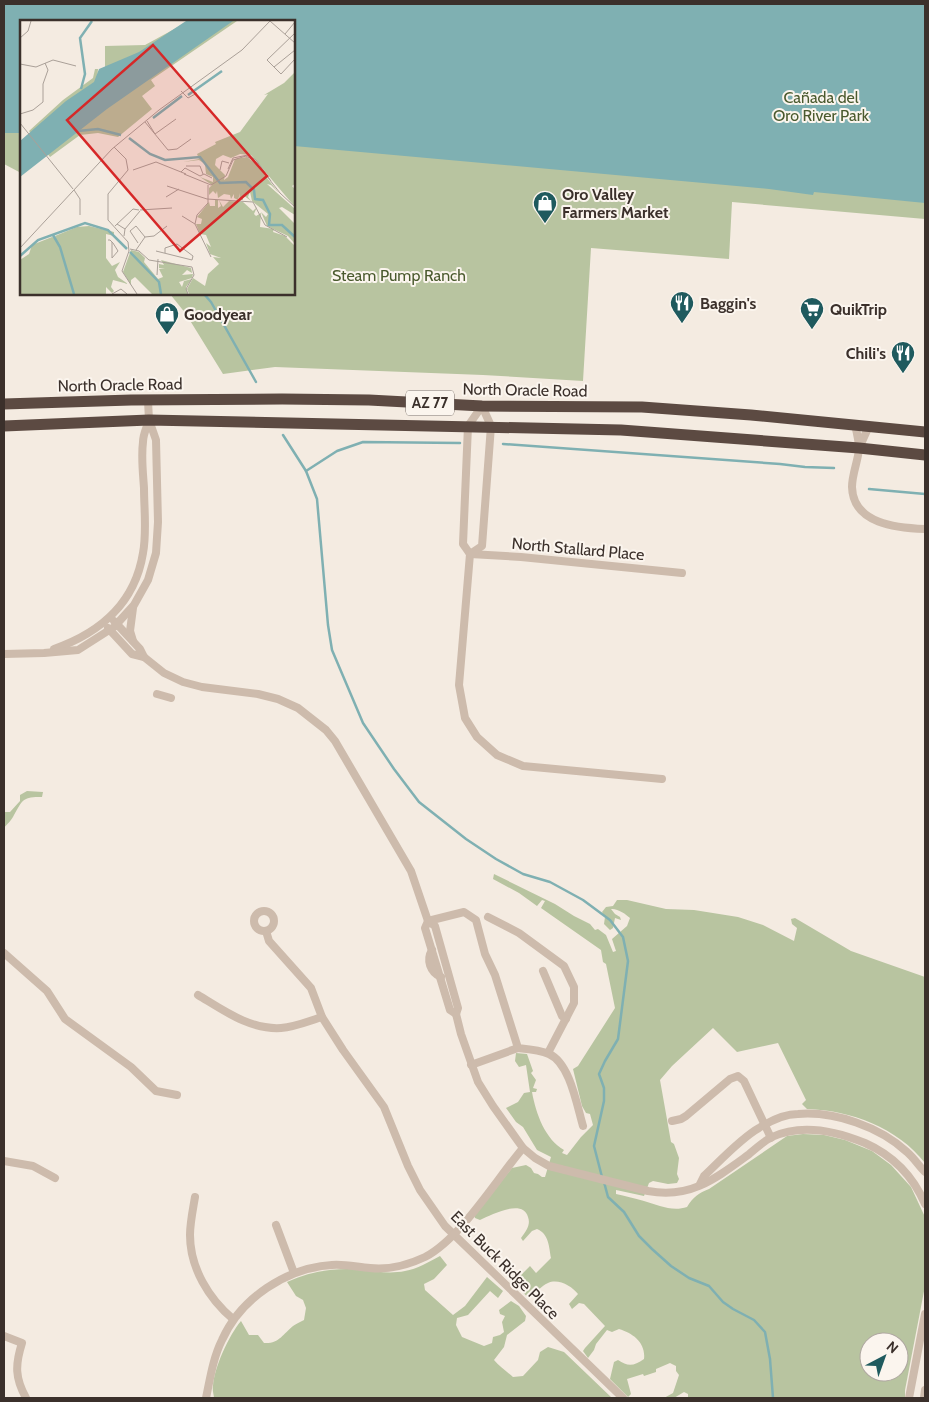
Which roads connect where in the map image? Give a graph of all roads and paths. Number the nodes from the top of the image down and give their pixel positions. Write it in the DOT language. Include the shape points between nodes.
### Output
graph roads {
  1 [pos="148,401"];
  2 [pos="4,404"];
  3 [pos="482,406"];
  4 [pos="149,420"];
  5 [pos="855,425"];
  6 [pos="4,426"];
  7 [pos="468,426"];
  8 [pos="491,426"];
  9 [pos="869,426"];
  10 [pos="925,432"];
  11 [pos="859,448"];
  12 [pos="925,455"];
  13 [pos="925,529"];
  14 [pos="470,554"];
  15 [pos="682,573"];
  16 [pos="133,606"];
  17 [pos="110,616"];
  18 [pos="103,623"];
  19 [pos="117,624"];
  20 [pos="110,630"];
  21 [pos="134,643"];
  22 [pos="44,653"];
  23 [pos="4,654"];
  24 [pos="144,657"];
  25 [pos="157,694"];
  26 [pos="171,698"];
  27 [pos="662,779"];
  28 [pos="488,917"];
  29 [pos="428,921"];
  30 [pos="266,931"];
  31 [pos="4,953"];
  32 [pos="543,971"];
  33 [pos="198,996"];
  34 [pos="456,1014"];
  35 [pos="322,1016"];
  36 [pos="566,1019"];
  37 [pos="518,1048"];
  38 [pos="548,1053"];
  39 [pos="471,1065"];
  40 [pos="178,1095"];
  41 [pos="672,1121"];
  42 [pos="765,1124"];
  43 [pos="583,1126"];
  44 [pos="771,1138"];
  45 [pos="523,1148"];
  46 [pos="4,1161"];
  47 [pos="925,1172"];
  48 [pos="55,1178"];
  49 [pos="700,1184"];
  50 [pos="195,1197"];
  51 [pos="925,1204"];
  52 [pos="276,1225"];
  53 [pos="453,1235"];
  54 [pos="294,1272"];
  55 [pos="925,1314"];
  56 [pos="233,1319"];
  57 [pos="4,1336"];
  58 [pos="925,1390"];
  59 [pos="26,1398"];
  60 [pos="206,1398"];
  61 [pos="623,1398"];
  62 [pos="909,1398"];
  63 [pos="924,1398"];
  1 -- 2 [label="highway, North Oracle Road / AZ 77"];
  1 -- 3 [label="highway, North Oracle Road / AZ 77" via="369,400"];
  1 -- 4 [label="street"];
  3 -- 5 [label="highway, North Oracle Road / AZ 77" via="642,407"];
  3 -- 7 [label="street"];
  3 -- 8 [label="street"];
  4 -- 6 [label="highway, AZ 77"];
  4 -- 7 [label="highway, AZ 77"];
  4 -- 16 [label="street" via="156,440 156,552 148,580"];
  4 -- 17 [label="street" via="142,441 144,552 138,577 127,598"];
  5 -- 9 [label="highway, North Oracle Road / AZ 77"];
  5 -- 11 [label="street"];
  7 -- 8 [label="highway, AZ 77"];
  7 -- 14 [label="street" via="463,544"];
  8 -- 11 [label="highway, AZ 77" via="621,430"];
  8 -- 14 [label="street" via="482,546"];
  9 -- 10 [label="highway, North Oracle Road / AZ 77"];
  9 -- 11 [label="street"];
  11 -- 12 [label="highway, AZ 77"];
  11 -- 13 [label="street" via="852,487 855,502 863,513 878,522"];
  14 -- 15 [label="street, North Stallard Place"];
  14 -- 27 [label="street" via="459,685 464,718 477,737 498,755 523,766"];
  16 -- 19 [label="street"];
  16 -- 21 [label="street" via="130,631"];
  17 -- 18 [label="street"];
  17 -- 19 [label="street"];
  18 -- 20 [label="street"];
  18 -- 22 [label="street" via="73,642"];
  19 -- 20 [label="street"];
  19 -- 21 [label="street"];
  20 -- 22 [label="street" via="78,650"];
  20 -- 24 [label="street" via="132,654"];
  21 -- 24 [label="street"];
  22 -- 23 [label="street"];
  24 -- 29 [label="street" via="164,673 184,682 278,699 298,708 326,730 411,871"];
  25 -- 26 [label="street"];
  28 -- 36 [label="street" via="520,933 564,966 574,987 574,1004"];
  29 -- 34 [label="street" via="435,926 458,1008"];
  29 -- 34 [label="street" via="425,928 450,1010"];
  29 -- 37 [label="street" via="464,912 476,920"];
  30 -- 35 [label="street, East Buck Ridge Place" via="269,940 311,988"];
  31 -- 40 [label="street" via="47,991 69,1023 131,1067 156,1091"];
  32 -- 36 [label="street"];
  33 -- 35 [label="street" via="243,1021 264,1027 298,1025"];
  34 -- 39 [label="street"];
  35 -- 53 [label="street, East Buck Ridge Place" via="384,1107 420,1190"];
  36 -- 38 [label="street"];
  37 -- 38 [label="street"];
  37 -- 39 [label="street"];
  38 -- 43 [label="street" via="557,1059 567,1074"];
  39 -- 45 [label="street" via="493,1106"];
  41 -- 42 [label="street" via="686,1116 738,1076 744,1081"];
  42 -- 44 [label="street"];
  42 -- 47 [label="street" via="797,1114 851,1121 891,1140"];
  42 -- 49 [label="street" via="748,1135 704,1176"];
  44 -- 49 [label="street" via="710,1182"];
  44 -- 51 [label="street" via="790,1131 810,1129 855,1139 877,1149 902,1168"];
  45 -- 49 [label="street" via="549,1166 648,1191 680,1192"];
  45 -- 53 [label="street"];
  46 -- 48 [label="street" via="33,1166"];
  50 -- 56 [label="street" via="190,1235 197,1270 212,1299"];
  52 -- 54 [label="street"];
  53 -- 54 [label="street" via="426,1256 397,1266 332,1265"];
  53 -- 61 [label="street, East Buck Ridge Place"];
  54 -- 56 [label="street" via="268,1287"];
  55 -- 62 [label="street"];
  56 -- 60 [label="street" via="215,1355"];
  57 -- 59 [label="street" via="22,1343 17,1359 17,1377"];
  58 -- 63 [label="street"];
}
